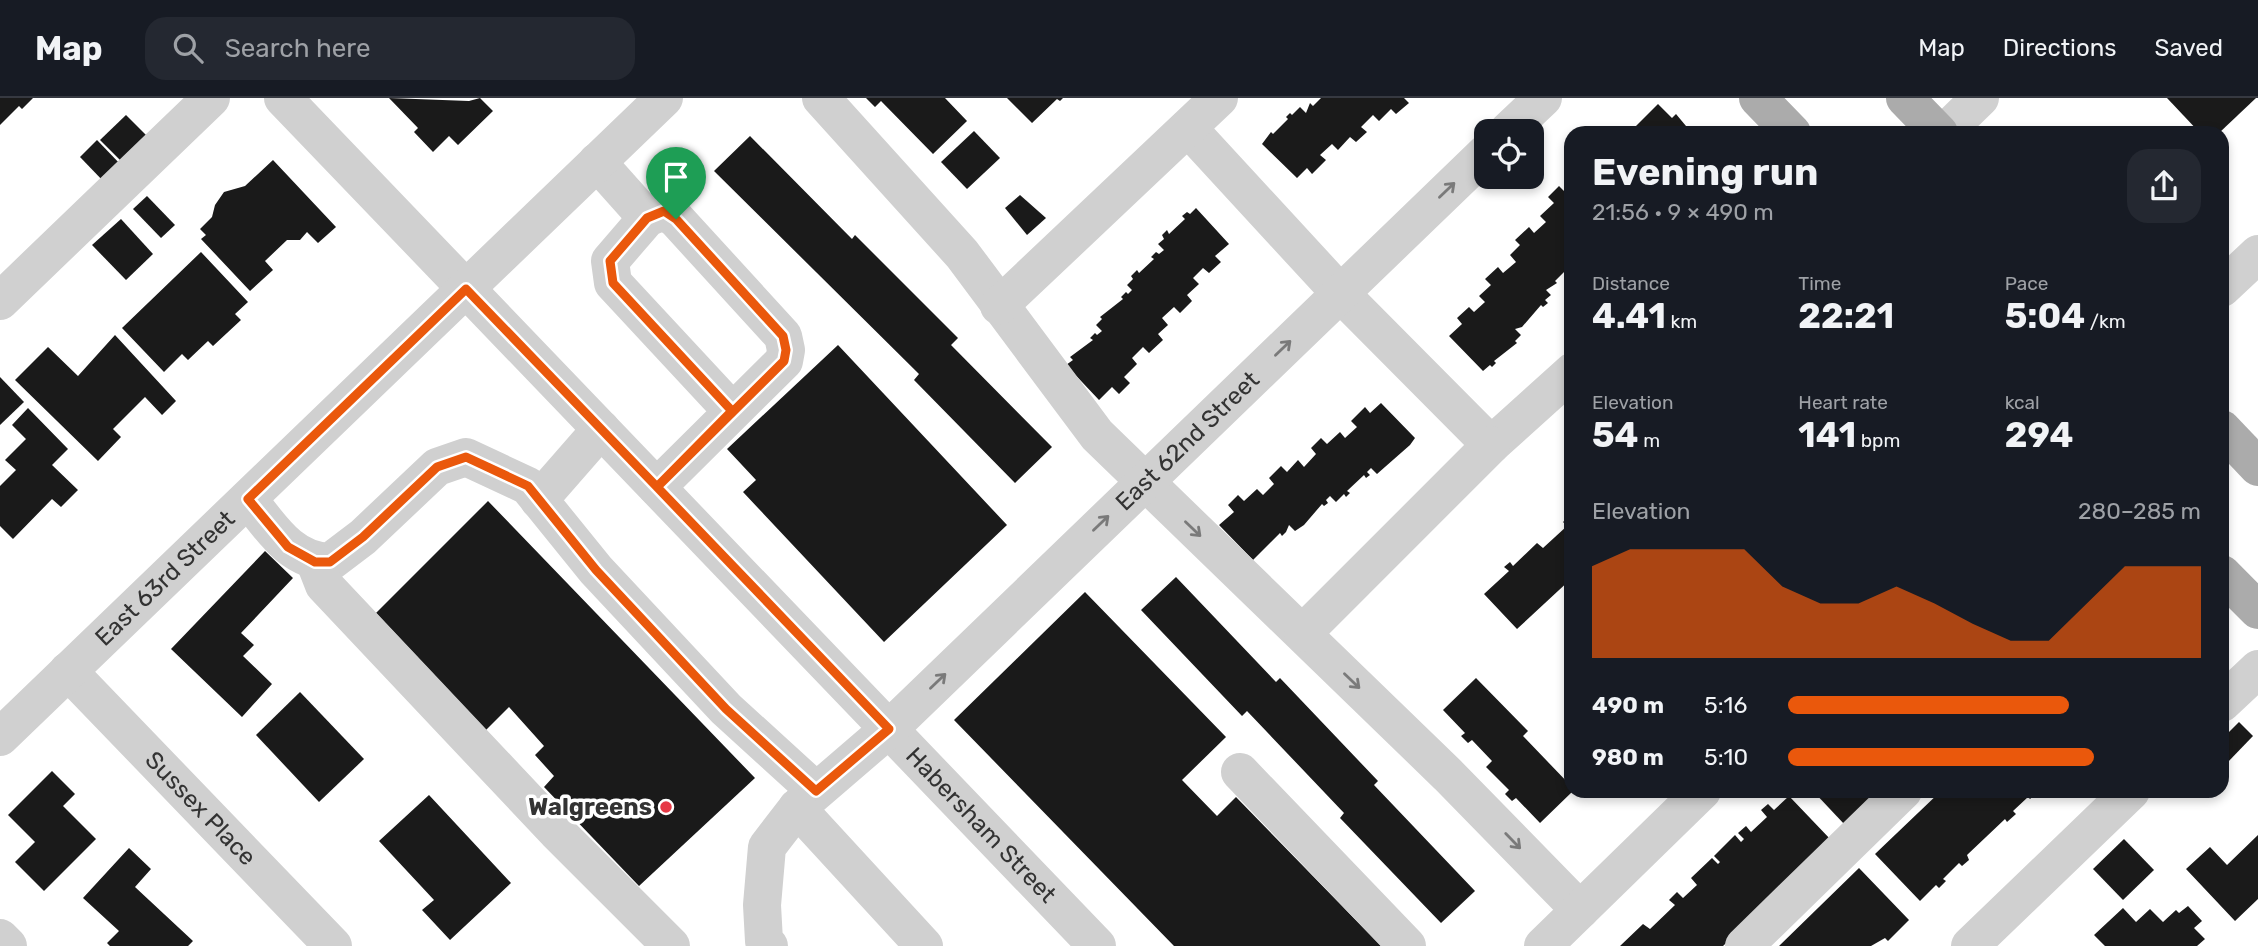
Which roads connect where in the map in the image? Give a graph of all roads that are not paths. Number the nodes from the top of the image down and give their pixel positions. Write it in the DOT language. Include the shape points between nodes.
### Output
graph roads {
  1 [pos="211,98"];
  2 [pos="283,98"];
  3 [pos="664,98"];
  4 [pos="821,98"];
  5 [pos="1219,98"];
  6 [pos="1543,98"];
  7 [pos="1758,98"];
  8 [pos="1905,98"];
  9 [pos="1980,98"];
  10 [pos="1521,119"];
  11 [pos="1785,126"];
  12 [pos="1934,126"];
  13 [pos="1949,126"];
  14 [pos="1188,128"];
  15 [pos="597,162"];
  16 [pos="1474,165"];
  17 [pos="647,218"];
  18 [pos="2258,254"];
  19 [pos="2229,281"];
  20 [pos="466,289"];
  21 [pos="1340,293"];
  22 [pos="0,301"];
  23 [pos="999,306"];
  24 [pos="1564,379"];
  25 [pos="732,411"];
  26 [pos="601,429"];
  27 [pos="2229,436"];
  28 [pos="1491,445"];
  29 [pos="2258,467"];
  30 [pos="1144,482"];
  31 [pos="657,487"];
  32 [pos="248,499"];
  33 [pos="539,499"];
  34 [pos="315,562"];
  35 [pos="2229,581"];
  36 [pos="2258,610"];
  37 [pos="1303,633"];
  38 [pos="2258,669"];
  39 [pos="68,671"];
  40 [pos="2229,696"];
  41 [pos="889,729"];
  42 [pos="0,737"];
  43 [pos="1240,772"];
  44 [pos="1695,798"];
  45 [pos="1896,798"];
  46 [pos="2124,798"];
  47 [pos="806,799"];
  48 [pos="1561,934"];
  49 [pos="0,938"];
  50 [pos="763,944"];
  51 [pos="8,946"];
  52 [pos="332,946"];
  53 [pos="671,946"];
  54 [pos="924,946"];
  55 [pos="1097,946"];
  56 [pos="1407,946"];
  57 [pos="1744,946"];
  58 [pos="1970,946"];
  1 -- 22 [label="street"];
  2 -- 20 [label="street, Habersham Street"];
  3 -- 15 [label="street, East 63rd Street"];
  4 -- 23 [label="street" via="961,254"];
  5 -- 14 [label="street"];
  6 -- 10 [label="street"];
  7 -- 11 [label="main road"];
  8 -- 12 [label="main road"];
  9 -- 13 [label="street"];
  14 -- 21 [label="street"];
  14 -- 23 [label="street"];
  15 -- 17 [label="street"];
  15 -- 20 [label="street, East 63rd Street"];
  21 -- 16 [label="street, East 62nd Street, one-way"];
  17 -- 25 [label="street" via="610,261 613,283"];
  17 -- 25 [label="street" via="664,211 676,219 783,336 784,361"];
  18 -- 19 [label="street"];
  20 -- 26 [label="street, Habersham Street"];
  20 -- 32 [label="street, East 63rd Street"];
  21 -- 28 [label="street"];
  30 -- 21 [label="street, East 62nd Street, one-way"];
  23 -- 30 [label="street" via="1097,435"];
  24 -- 28 [label="street"];
  25 -- 31 [label="street"];
  26 -- 31 [label="street, Habersham Street"];
  26 -- 33 [label="street"];
  27 -- 29 [label="main road"];
  28 -- 37 [label="street"];
  30 -- 37 [label="street, one-way"];
  41 -- 30 [label="street, East 62nd Street, one-way"];
  31 -- 41 [label="street, Habersham Street"];
  32 -- 34 [label="street" via="288,547"];
  32 -- 39 [label="street, East 63rd Street"];
  33 -- 34 [label="street" via="528,486 466,457 437,467 330,562"];
  33 -- 47 [label="street" via="596,570"];
  34 -- 53 [label="street" via="324,585 538,813"];
  35 -- 36 [label="main road"];
  37 -- 48 [label="street, one-way"];
  38 -- 40 [label="street"];
  39 -- 42 [label="street, East 63rd Street"];
  39 -- 52 [label="street, Sussex Place"];
  41 -- 47 [label="street, East 62nd Street"];
  41 -- 55 [label="street, Habersham Street"];
  43 -- 56 [label="street"];
  44 -- 48 [label="street"];
  45 -- 57 [label="street"];
  46 -- 58 [label="street"];
  47 -- 50 [label="street, East 62nd Street" via="768,847"];
  47 -- 54 [label="street"];
  49 -- 51 [label="street"];
}
